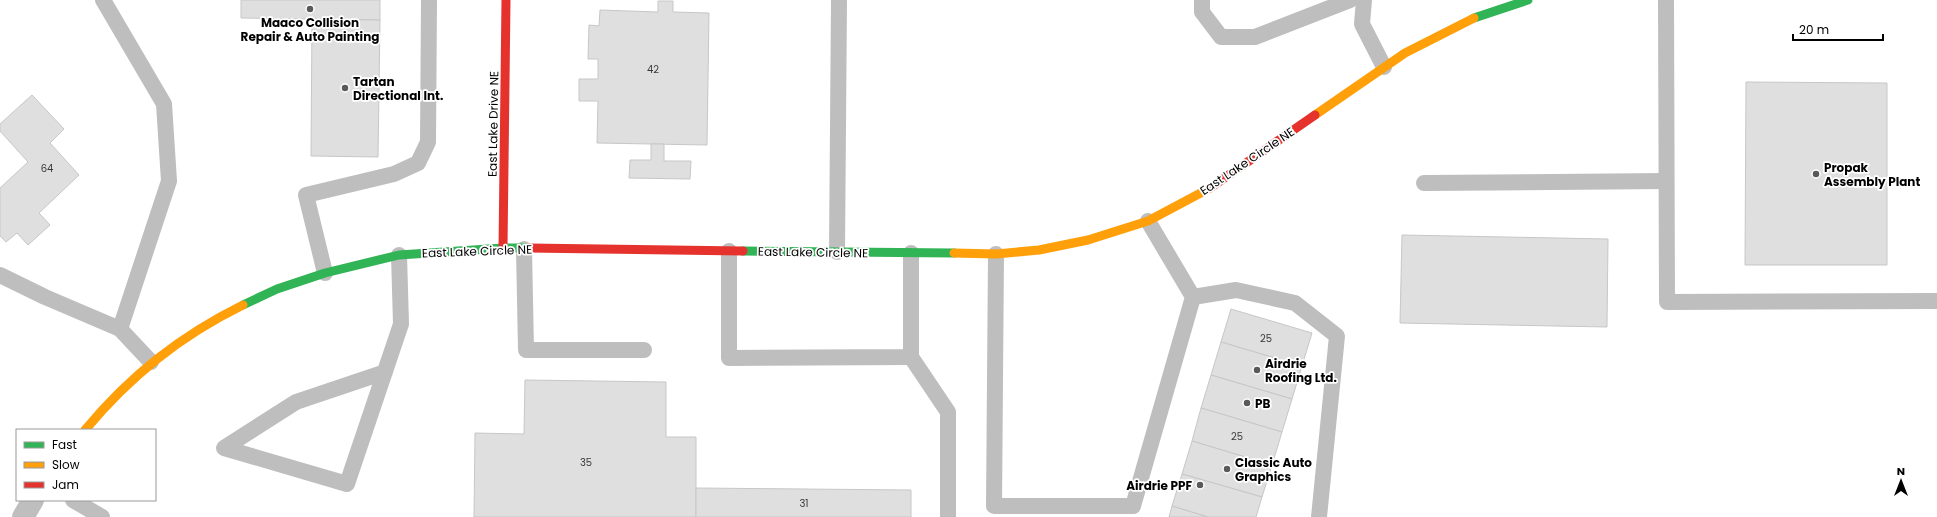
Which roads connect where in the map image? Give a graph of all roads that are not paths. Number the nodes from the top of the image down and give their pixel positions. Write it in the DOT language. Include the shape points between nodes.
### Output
graph roads {
  1 [pos="104,0"];
  2 [pos="429,0"];
  3 [pos="506,0"];
  4 [pos="839,0"];
  5 [pos="1202,0"];
  6 [pos="1350,0"];
  7 [pos="1364,0"];
  8 [pos="1528,0"];
  9 [pos="1666,0"];
  10 [pos="1384,67"];
  11 [pos="1666,181"];
  12 [pos="1424,183"];
  13 [pos="1148,221"];
  14 [pos="504,248"];
  15 [pos="524,249"];
  16 [pos="729,251"];
  17 [pos="837,252"];
  18 [pos="911,253"];
  19 [pos="996,254"];
  20 [pos="400,255"];
  21 [pos="325,273"];
  22 [pos="0,275"];
  23 [pos="1193,297"];
  24 [pos="1937,301"];
  25 [pos="120,329"];
  26 [pos="644,350"];
  27 [pos="911,358"];
  28 [pos="151,362"];
  29 [pos="384,372"];
  30 [pos="86,429"];
  31 [pos="32,501"];
  32 [pos="75,501"];
  33 [pos="991,512"];
  34 [pos="23,517"];
  35 [pos="102,517"];
  36 [pos="948,517"];
  37 [pos="1320,517"];
  1 -- 25 [label="lane" via="164,104 169,181"];
  2 -- 21 [label="lane" via="428,142 418,163 394,174 306,195"];
  3 -- 14 [label="street, East Lake Drive NE"];
  4 -- 17 [label="lane"];
  5 -- 6 [label="lane" via="1202,12 1221,37 1255,37"];
  7 -- 10 [label="lane" via="1362,24"];
  8 -- 10 [label="street, East Lake Circle NE" via="1474,18 1405,53"];
  9 -- 11 [label="lane"];
  10 -- 13 [label="street, East Lake Circle NE" via="1214,186"];
  11 -- 12 [label="lane"];
  11 -- 24 [label="lane" via="1667,302"];
  13 -- 19 [label="street, East Lake Circle NE" via="1074,243 1039,250"];
  13 -- 23 [label="lane"];
  14 -- 15 [label="street, East Lake Circle NE"];
  14 -- 20 [label="street, East Lake Circle NE"];
  15 -- 16 [label="street, East Lake Circle NE"];
  15 -- 26 [label="lane" via="526,350"];
  16 -- 17 [label="street, East Lake Circle NE"];
  16 -- 27 [label="lane" via="729,358"];
  17 -- 18 [label="street, East Lake Circle NE"];
  18 -- 19 [label="street, East Lake Circle NE"];
  18 -- 27 [label="lane"];
  19 -- 33 [label="lane"];
  20 -- 21 [label="street, East Lake Circle NE"];
  20 -- 29 [label="lane" via="401,324"];
  21 -- 28 [label="street, East Lake Circle NE" via="277,289 213,320"];
  22 -- 25 [label="lane"];
  23 -- 33 [label="lane" via="1133,506"];
  23 -- 37 [label="lane" via="1236,290 1295,303 1337,336"];
  25 -- 28 [label="lane"];
  27 -- 36 [label="lane" via="948,412"];
  28 -- 30 [label="street, East Lake Circle NE" via="104,407"];
  29 -- 29 [label="lane" via="347,484 224,448 296,402"];
  31 -- 34 [label="street"];
  32 -- 35 [label="lane"];
}
